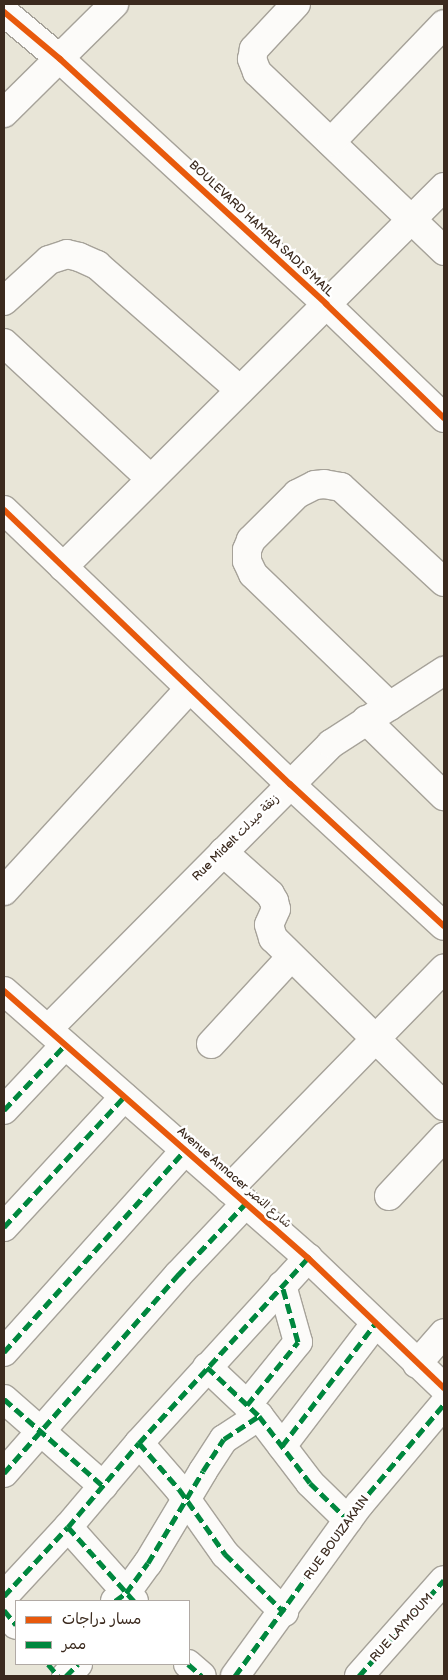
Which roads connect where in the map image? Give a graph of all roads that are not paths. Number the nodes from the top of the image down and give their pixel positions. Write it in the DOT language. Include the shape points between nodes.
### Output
graph roads {
  1 [pos="114,4"];
  2 [pos="296,4"];
  3 [pos="4,12"];
  4 [pos="444,24"];
  5 [pos="60,58"];
  6 [pos="4,113"];
  7 [pos="331,142"];
  8 [pos="444,187"];
  9 [pos="412,220"];
  10 [pos="444,251"];
  11 [pos="4,301"];
  12 [pos="326,304"];
  13 [pos="4,343"];
  14 [pos="240,390"];
  15 [pos="444,418"];
  16 [pos="151,479"];
  17 [pos="4,510"];
  18 [pos="63,567"];
  19 [pos="444,582"];
  20 [pos="444,671"];
  21 [pos="190,688"];
  22 [pos="390,706"];
  23 [pos="366,720"];
  24 [pos="290,784"];
  25 [pos="444,796"];
  26 [pos="223,852"];
  27 [pos="4,891"];
  28 [pos="444,926"];
  29 [pos="291,957"];
  30 [pos="444,969"];
  31 [pos="4,991"];
  32 [pos="57,1037"];
  33 [pos="377,1040"];
  34 [pos="211,1044"];
  35 [pos="124,1097"];
  36 [pos="444,1106"];
  37 [pos="4,1110"];
  38 [pos="444,1137"];
  39 [pos="184,1150"];
  40 [pos="237,1196"];
  41 [pos="389,1196"];
  42 [pos="4,1227"];
  43 [pos="308,1258"];
  44 [pos="282,1285"];
  45 [pos="375,1324"];
  46 [pos="444,1333"];
  47 [pos="4,1352"];
  48 [pos="417,1364"];
  49 [pos="208,1367"];
  50 [pos="444,1388"];
  51 [pos="4,1399"];
  52 [pos="444,1404"];
  53 [pos="253,1411"];
  54 [pos="41,1431"];
  55 [pos="139,1443"];
  56 [pos="282,1446"];
  57 [pos="4,1474"];
  58 [pos="103,1486"];
  59 [pos="186,1501"];
  60 [pos="348,1520"];
  61 [pos="68,1527"];
  62 [pos="444,1580"];
  63 [pos="4,1596"];
  64 [pos="125,1598"];
  65 [pos="4,1610"];
  66 [pos="284,1612"];
  67 [pos="15,1624"];
  68 [pos="49,1665"];
  69 [pos="77,1665"];
  70 [pos="189,1665"];
  71 [pos="58,1676"];
  72 [pos="66,1676"];
  73 [pos="202,1676"];
  74 [pos="237,1676"];
  75 [pos="359,1676"];
  1 -- 5 [label="street"];
  2 -- 7 [label="street" via="254,49 252,59 257,72"];
  3 -- 5 [label="street, BOULEVARD HAMRIA SADI S'MAIL"];
  4 -- 7 [label="street"];
  5 -- 6 [label="street"];
  5 -- 12 [label="street, BOULEVARD HAMRIA SADI S'MAIL"];
  7 -- 9 [label="street"];
  8 -- 9 [label="street"];
  9 -- 10 [label="street"];
  9 -- 12 [label="street"];
  11 -- 14 [label="street" via="49,260 67,254 80,257 97,265"];
  12 -- 14 [label="street"];
  12 -- 15 [label="street, BOULEVARD HAMRIA SADI S'MAIL"];
  13 -- 16 [label="street"];
  14 -- 16 [label="street"];
  16 -- 18 [label="street"];
  17 -- 18 [label="street"];
  18 -- 21 [label="street"];
  19 -- 22 [label="street" via="341,487 315,485 297,494 251,540 247,561 253,574"];
  20 -- 22 [label="street, Rue Midelt زنقة ميدلت"];
  21 -- 24 [label="street"];
  21 -- 27 [label="street"];
  22 -- 23 [label="street, Rue Midelt زنقة ميدلت"];
  23 -- 24 [label="street, Rue Midelt زنقة ميدلت" via="331,744"];
  23 -- 25 [label="street"];
  24 -- 26 [label="street, Rue Midelt زنقة ميدلت"];
  24 -- 28 [label="street"];
  26 -- 29 [label="street" via="270,894 276,910 269,929"];
  26 -- 32 [label="street, Rue Midelt زنقة ميدلت"];
  29 -- 33 [label="street"];
  29 -- 34 [label="street"];
  30 -- 33 [label="street"];
  31 -- 32 [label="street, Avenue Annacer شارع النصر"];
  32 -- 35 [label="street, Avenue Annacer شارع النصر"];
  32 -- 37 [label="street, Rue Midelt زنقة ميدلت"];
  33 -- 36 [label="street"];
  33 -- 40 [label="street"];
  35 -- 39 [label="street, Avenue Annacer شارع النصر"];
  35 -- 42 [label="street"];
  38 -- 41 [label="street"];
  39 -- 40 [label="street, Avenue Annacer شارع النصر"];
  39 -- 47 [label="street"];
  40 -- 43 [label="street, Avenue Annacer شارع النصر"];
  40 -- 54 [label="street" via="178,1275"];
  43 -- 44 [label="street"];
  43 -- 45 [label="street, Avenue Annacer شارع النصر"];
  44 -- 49 [label="street"];
  44 -- 53 [label="street" via="298,1342"];
  45 -- 48 [label="street, Avenue Annacer شارع النصر"];
  45 -- 56 [label="street"];
  46 -- 48 [label="street"];
  48 -- 50 [label="street, Avenue Annacer شارع النصر"];
  49 -- 53 [label="street"];
  49 -- 55 [label="street"];
  51 -- 54 [label="street"];
  52 -- 60 [label="street, RUE BOUIZAKAIN"];
  53 -- 56 [label="street"];
  53 -- 59 [label="street" via="224,1439"];
  54 -- 57 [label="street"];
  54 -- 58 [label="street"];
  55 -- 58 [label="street"];
  55 -- 59 [label="street"];
  56 -- 60 [label="street" via="310,1483"];
  58 -- 61 [label="street"];
  59 -- 64 [label="street"];
  59 -- 66 [label="street" via="225,1554"];
  60 -- 66 [label="street, RUE BOUIZAKAIN"];
  61 -- 63 [label="street"];
  61 -- 64 [label="street"];
  62 -- 75 [label="street, RUE LAYMOUM"];
  65 -- 67 [label="street"];
  66 -- 74 [label="street, RUE BOUIZAKAIN"];
  68 -- 71 [label="street"];
  69 -- 72 [label="street"];
  70 -- 73 [label="street"];
}
